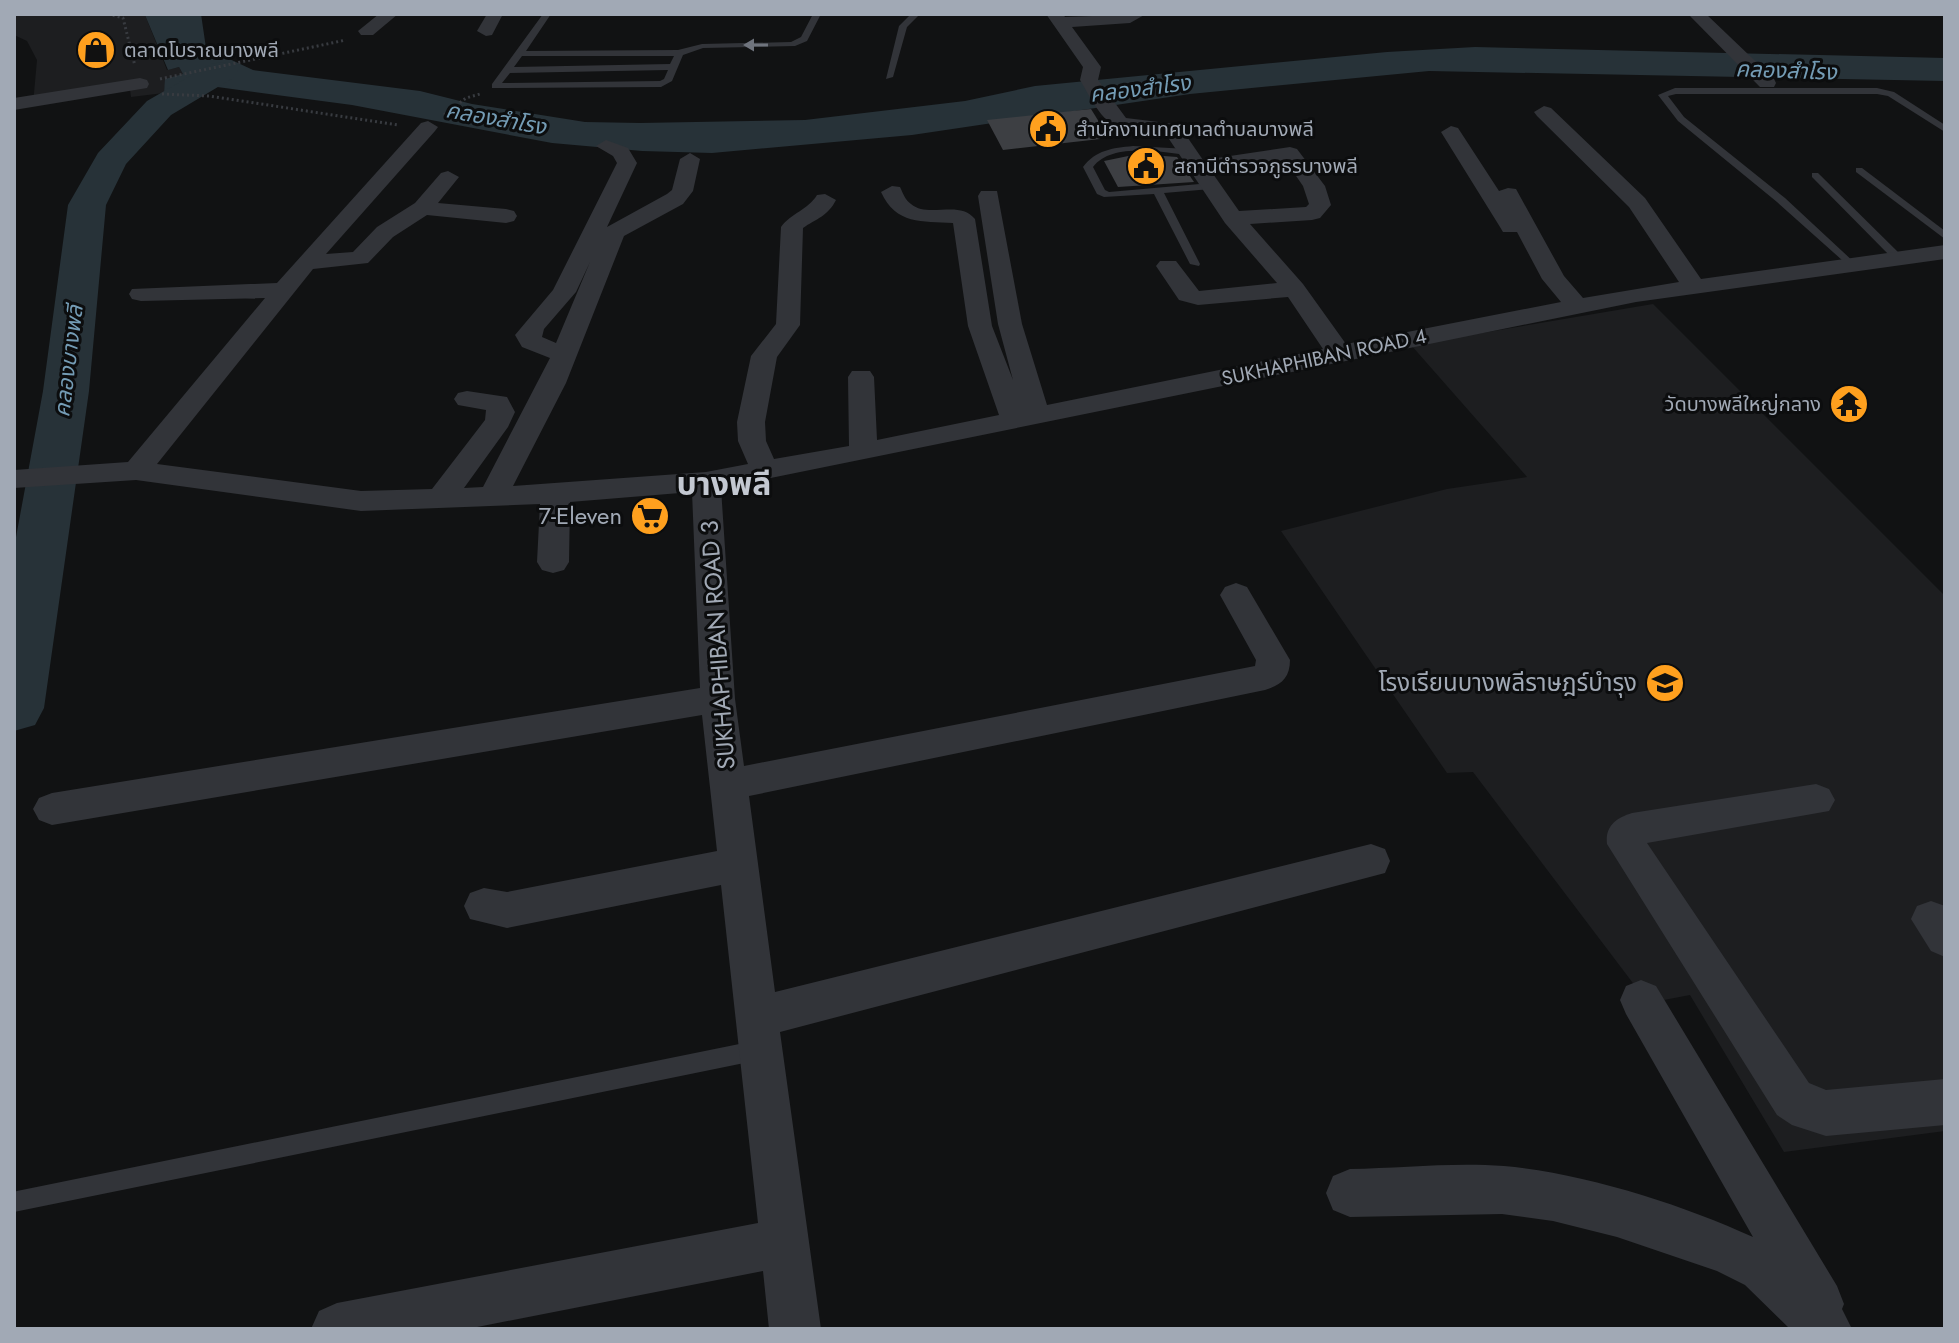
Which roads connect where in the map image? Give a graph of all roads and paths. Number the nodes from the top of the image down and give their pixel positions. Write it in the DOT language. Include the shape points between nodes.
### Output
graph roads {
  1 [pos="108,14"];
  2 [pos="390,14"];
  3 [pos="495,14"];
  4 [pos="547,14"];
  5 [pos="817,14"];
  6 [pos="916,14"];
  7 [pos="1138,14"];
  8 [pos="1696,14"];
  9 [pos="1056,18"];
  10 [pos="367,31"];
  11 [pos="486,31"];
  12 [pos="679,53"];
  13 [pos="520,54"];
  14 [pos="673,67"];
  15 [pos="508,70"];
  16 [pos="183,74"];
  17 [pos="889,77"];
  18 [pos="1772,88"];
  19 [pos="140,89"];
  20 [pos="14,104"];
  21 [pos="1544,112"];
  22 [pos="428,127"];
  23 [pos="1945,129"];
  24 [pos="1451,132"];
  25 [pos="606,146"];
  26 [pos="690,159"];
  27 [pos="1199,168"];
  28 [pos="1859,170"];
  29 [pos="1815,175"];
  30 [pos="448,177"];
  31 [pos="1157,190"];
  32 [pos="892,192"];
  33 [pos="1508,194"];
  34 [pos="989,196"];
  35 [pos="825,200"];
  36 [pos="423,208"];
  37 [pos="506,216"];
  38 [pos="1233,218"];
  39 [pos="1527,229"];
  40 [pos="1945,236"];
  41 [pos="1945,252"];
  42 [pos="1898,258"];
  43 [pos="306,263"];
  44 [pos="1195,264"];
  45 [pos="1168,266"];
  46 [pos="1852,266"];
  47 [pos="1695,287"];
  48 [pos="1295,289"];
  49 [pos="283,290"];
  50 [pos="141,294"];
  51 [pos="1577,306"];
  52 [pos="1339,353"];
  53 [pos="564,355"];
  54 [pos="861,377"];
  55 [pos="467,399"];
  56 [pos="1026,419"];
  57 [pos="863,452"];
  58 [pos="765,470"];
  59 [pos="136,471"];
  60 [pos="22,479"];
  61 [pos="706,481"];
  62 [pos="555,494"];
  63 [pos="492,497"];
  64 [pos="441,498"];
  65 [pos="553,562"];
  66 [pos="1236,595"];
  67 [pos="718,699"];
  68 [pos="728,785"];
  69 [pos="1816,800"];
  70 [pos="52,809"];
  71 [pos="1371,861"];
  72 [pos="738,864"];
  73 [pos="484,906"];
  74 [pos="1641,1000"];
  75 [pos="759,1033"];
  76 [pos="1945,1102"];
  77 [pos="1350,1193"];
  78 [pos="17,1202"];
  79 [pos="784,1242"];
  80 [pos="337,1329"];
  81 [pos="795,1329"];
  82 [pos="1826,1329"];
  83 [pos="1834,1329"];
  1 -- 19 [label="path" via="123,18"];
  2 -- 10 [label="street"];
  3 -- 11 [label="street"];
  4 -- 13 [label="lane"];
  5 -- 12 [label="lane, one-way" via="804,39 792,44 702,46"];
  6 -- 17 [label="lane" via="903,26"];
  7 -- 9 [label="street"];
  8 -- 18 [label="street"];
  9 -- 27 [label="street" via="1092,67 1089,80 1119,122 1170,128"];
  10 -- 16 [label="path"];
  12 -- 13 [label="lane"];
  12 -- 14 [label="lane"];
  13 -- 15 [label="lane"];
  14 -- 15 [label="lane"];
  14 -- 15 [label="lane" via="661,84 495,86"];
  18 -- 23 [label="lane" via="1891,94"];
  18 -- 46 [label="lane" via="1662,95 1681,119"];
  19 -- 20 [label="street"];
  19 -- 22 [label="path"];
  21 -- 47 [label="street" via="1637,203"];
  22 -- 43 [label="street"];
  24 -- 39 [label="street" via="1508,226"];
  25 -- 53 [label="street" via="621,152 627,163 564,292 528,335 531,342"];
  26 -- 53 [label="street" via="675,199 614,232"];
  27 -- 31 [label="lane"];
  27 -- 31 [label="lane" via="1131,150 1091,159 1088,167 1101,192"];
  27 -- 38 [label="street"];
  27 -- 38 [label="street" via="1290,153 1314,186 1320,205 1312,213"];
  28 -- 40 [label="lane"];
  29 -- 42 [label="lane"];
  30 -- 36 [label="street"];
  31 -- 44 [label="lane"];
  32 -- 56 [label="street" via="907,213 964,219 980,326"];
  33 -- 39 [label="street"];
  34 -- 56 [label="street"];
  35 -- 58 [label="street" via="819,211 792,227 788,325 764,356 753,401 752,441"];
  36 -- 37 [label="street"];
  36 -- 43 [label="street" via="385,232 360,258"];
  38 -- 48 [label="street"];
  39 -- 51 [label="street" via="1554,279"];
  41 -- 42 [label="street, SUKHAPHIBAN ROAD 4"];
  42 -- 46 [label="street, SUKHAPHIBAN ROAD 4"];
  43 -- 49 [label="street"];
  45 -- 48 [label="street" via="1188,295 1198,298"];
  46 -- 47 [label="street, SUKHAPHIBAN ROAD 4"];
  47 -- 51 [label="street, SUKHAPHIBAN ROAD 4"];
  48 -- 52 [label="street"];
  49 -- 50 [label="street"];
  49 -- 59 [label="street"];
  51 -- 52 [label="street, SUKHAPHIBAN ROAD 4"];
  52 -- 56 [label="street, SUKHAPHIBAN ROAD 4"];
  53 -- 63 [label="street"];
  54 -- 57 [label="street"];
  55 -- 64 [label="street" via="490,400 501,412"];
  56 -- 57 [label="street, SUKHAPHIBAN ROAD 4"];
  57 -- 58 [label="street, SUKHAPHIBAN ROAD 4"];
  58 -- 61 [label="street, SUKHAPHIBAN ROAD 4"];
  59 -- 60 [label="street"];
  59 -- 64 [label="street" via="361,501"];
  61 -- 62 [label="street"];
  61 -- 67 [label="street, SUKHAPHIBAN ROAD 3"];
  62 -- 63 [label="street"];
  62 -- 65 [label="street"];
  63 -- 64 [label="street"];
  66 -- 68 [label="street" via="1273,660 1273,670 1265,677"];
  67 -- 68 [label="street, SUKHAPHIBAN ROAD 3"];
  67 -- 70 [label="street"];
  68 -- 72 [label="street, SUKHAPHIBAN ROAD 3"];
  69 -- 76 [label="street" via="1632,829 1625,835 1626,844 1793,1099 1826,1113"];
  71 -- 75 [label="street"];
  72 -- 73 [label="street" via="507,910"];
  72 -- 75 [label="street, SUKHAPHIBAN ROAD 3"];
  74 -- 83 [label="street"];
  75 -- 78 [label="lane"];
  75 -- 79 [label="street, SUKHAPHIBAN ROAD 3"];
  77 -- 82 [label="street" via="1502,1190 1617,1213 1763,1267"];
  79 -- 80 [label="street"];
  79 -- 81 [label="street, SUKHAPHIBAN ROAD 3"];
}
